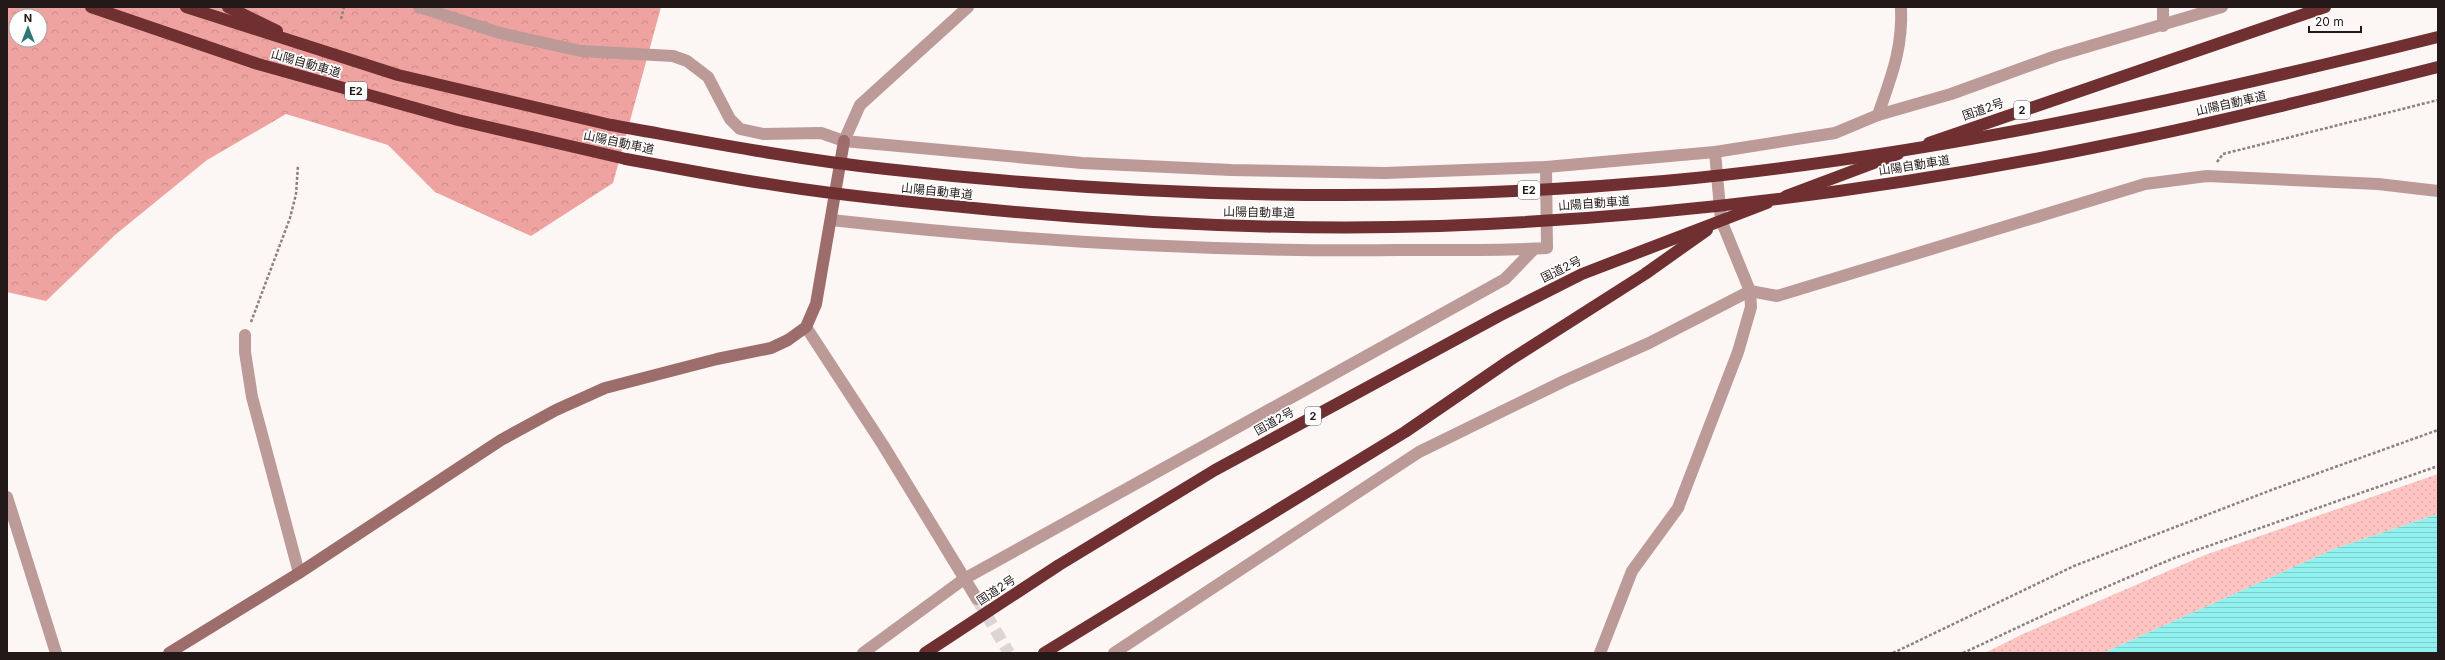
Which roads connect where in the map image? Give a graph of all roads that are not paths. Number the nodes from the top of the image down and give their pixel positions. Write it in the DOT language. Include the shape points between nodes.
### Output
graph roads {
  1 [pos="88,7"];
  2 [pos="91,7"];
  3 [pos="186,7"];
  4 [pos="228,7"];
  5 [pos="419,7"];
  6 [pos="968,7"];
  7 [pos="1901,7"];
  8 [pos="2163,7"];
  9 [pos="2222,7"];
  10 [pos="2325,7"];
  11 [pos="2308,11"];
  12 [pos="2163,26"];
  13 [pos="162,32"];
  14 [pos="2438,37"];
  15 [pos="324,53"];
  16 [pos="2438,67"];
  17 [pos="1878,115"];
  18 [pos="844,141"];
  19 [pos="1715,152"];
  20 [pos="1546,168"];
  21 [pos="2438,191"];
  22 [pos="831,220"];
  23 [pos="1721,220"];
  24 [pos="1534,249"];
  25 [pos="1750,291"];
  26 [pos="806,327"];
  27 [pos="245,335"];
  28 [pos="7,496"];
  29 [pos="299,572"];
  30 [pos="964,579"];
  31 [pos="977,599"];
  32 [pos="56,653"];
  33 [pos="169,653"];
  34 [pos="863,653"];
  35 [pos="926,653"];
  36 [pos="1044,653"];
  37 [pos="1114,653"];
  38 [pos="1600,653"];
  1 -- 13 [label="highway"];
  2 -- 13 [label="highway, 山陽自動車道 / E2"];
  3 -- 15 [label="highway, 山陽自動車道 / E2"];
  4 -- 15 [label="highway"];
  5 -- 18 [label="street" via="500,33 581,51 673,56 687,61 708,77 730,119 740,129 763,134 821,133"];
  6 -- 18 [label="street" via="860,105"];
  7 -- 17 [label="street" via="1902,33 1894,68"];
  8 -- 12 [label="street"];
  9 -- 12 [label="street"];
  10 -- 11 [label="highway, 国道2号 / 2"];
  11 -- 23 [label="highway, 国道2号 / 2" via="1929,143"];
  12 -- 17 [label="street" via="2056,56 1951,94"];
  13 -- 16 [label="highway, 山陽自動車道 / E2, bridge" via="258,64 450,118 626,159 764,184 878,199 1065,218 1252,227 1439,226 1673,210 1919,179 2120,142 2242,116"];
  14 -- 15 [label="highway, 山陽自動車道 / E2, bridge" via="2230,87 1990,136 1843,159 1690,178 1560,189 1439,194 1253,195 1066,187 881,169 611,125 398,75"];
  17 -- 19 [label="street" via="1835,132"];
  18 -- 20 [label="street" via="1082,164 1231,170 1385,173"];
  18 -- 22 [label="street"];
  19 -- 20 [label="street"];
  19 -- 23 [label="street"];
  20 -- 24 [label="street" via="1547,248"];
  21 -- 25 [label="street" via="2378,184 2207,176 2145,184 1777,296"];
  22 -- 24 [label="street" via="1100,244 1296,251"];
  22 -- 26 [label="street" via="816,304"];
  23 -- 25 [label="street"];
  23 -- 35 [label="highway, 国道2号 / 2" via="1582,274 1345,398 1208,474 1059,565"];
  23 -- 36 [label="highway, 国道2号 / 2" via="1645,274 1510,360 1405,432"];
  24 -- 30 [label="street" via="1505,279"];
  25 -- 37 [label="street" via="1649,343 1418,452"];
  25 -- 38 [label="street" via="1751,306 1738,352 1678,508 1632,571"];
  26 -- 29 [label="street" via="771,348 605,388 556,410 501,440"];
  26 -- 30 [label="street" via="883,445"];
  27 -- 29 [label="street" via="252,397"];
  28 -- 32 [label="street"];
  29 -- 33 [label="street"];
  30 -- 31 [label="street"];
  30 -- 34 [label="street"];
}
